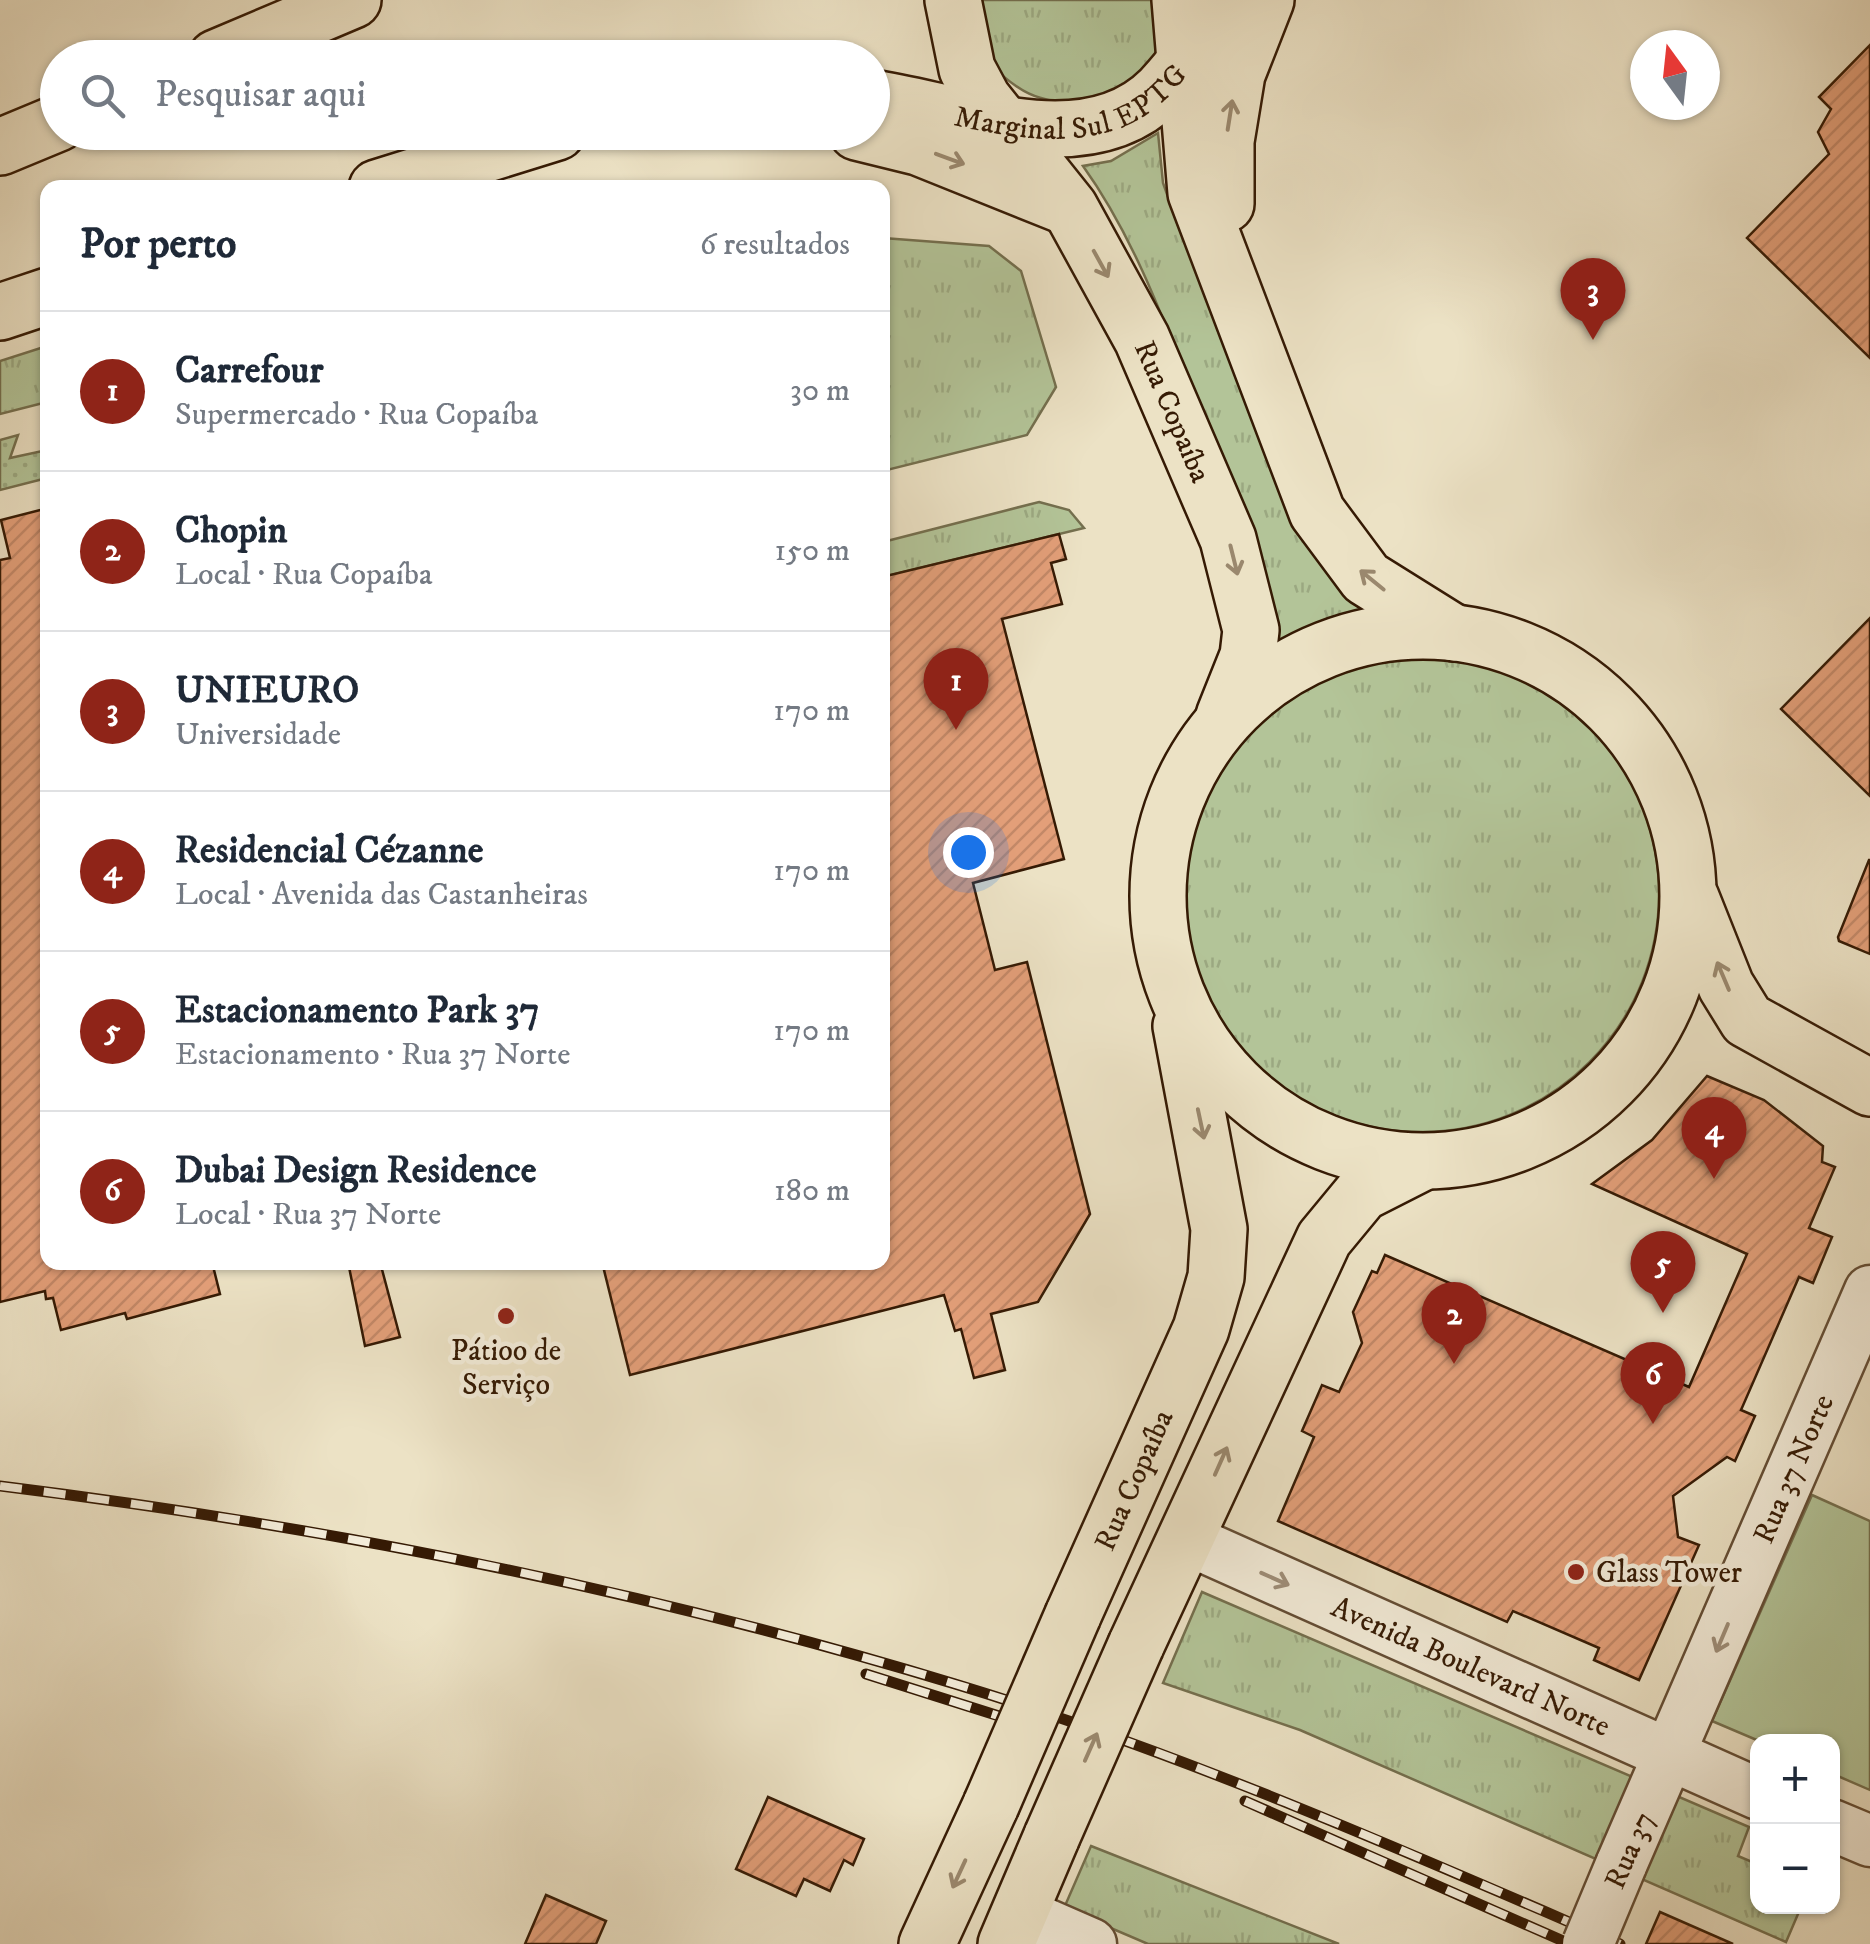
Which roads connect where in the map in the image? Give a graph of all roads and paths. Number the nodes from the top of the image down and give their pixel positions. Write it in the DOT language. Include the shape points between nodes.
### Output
graph roads {
  1 [pos="353,0"];
  2 [pos="953,0"];
  3 [pos="1180,0"];
  4 [pos="1234,0"];
  5 [pos="1266,0"];
  6 [pos="259,40"];
  7 [pos="1182,62"];
  8 [pos="890,102"];
  9 [pos="1007,126"];
  10 [pos="40,131"];
  11 [pos="890,140"];
  12 [pos="0,147"];
  13 [pos="499,150"];
  14 [pos="403,180"];
  15 [pos="1070,208"];
  16 [pos="40,299"];
  17 [pos="0,312"];
  18 [pos="1239,316"];
  19 [pos="1454,633"];
  20 [pos="1221,724"];
  21 [pos="1690,896"];
  22 [pos="1174,994"];
  23 [pos="1870,1088"];
  24 [pos="1423,1162"];
  25 [pos="1870,1291"];
  26 [pos="1186,1539"];
  27 [pos="1672,1757"];
  28 [pos="1750,1791"];
  29 [pos="1840,1829"];
  30 [pos="1870,1842"];
  31 [pos="1013,1928"];
  32 [pos="927,1944"];
  33 [pos="1091,1944"];
  34 [pos="1588,1944"];
  1 -- 6 [label="main road"];
  2 -- 9 [label="main road, Rua Copaíba" via="967,69"];
  3 -- 7 [label="main road"];
  4 -- 7 [label="main road, Marginal Sul EPTG"];
  18 -- 5 [label="main road, one-way" via="1223,188 1226,141 1237,74"];
  7 -- 9 [label="main road, Marginal Sul EPTG" via="1160,91 1129,113 1075,128"];
  7 -- 18 [label="main road" via="1196,194"];
  8 -- 9 [label="main road, Marginal Sul EPTG"];
  9 -- 15 [label="main road, Rua Copaíba"];
  10 -- 12 [label="main road"];
  11 -- 15 [label="main road, one-way"];
  13 -- 14 [label="main road"];
  15 -- 20 [label="main road, Rua Copaíba, one-way" via="1142,339 1228,539 1250,630 1248,656"];
  16 -- 17 [label="main road"];
  19 -- 18 [label="main road, one-way" via="1366,578 1316,512"];
  19 -- 20 [label="main road" via="1389,633 1326,649 1270,680"];
  19 -- 21 [label="main road" via="1543,659 1593,691 1634,733 1672,802"];
  20 -- 22 [label="main road" via="1181,783 1160,852 1157,924"];
  23 -- 21 [label="main road, one-way" via="1747,1020"];
  21 -- 24 [label="main road" via="1678,978 1640,1052 1580,1111 1506,1149"];
  22 -- 24 [label="main road" via="1214,1063 1272,1117 1345,1151"];
  22 -- 32 [label="main road, Rua Copaíba, one-way, bridge" via="1219,1229 1216,1277 1201,1329"];
  26 -- 24 [label="main road, one-way" via="1324,1239 1362,1193"];
  25 -- 27 [label="street, Rua 37 Norte, one-way"];
  26 -- 27 [label="street, Avenida Boulevard Norte, one-way"];
  31 -- 26 [label="main road, one-way, bridge"];
  27 -- 28 [label="street, Avenida Boulevard Norte"];
  27 -- 34 [label="street, Rua 37, bridge"];
  29 -- 30 [label="street"];
  31 -- 33 [label="street"];
}
